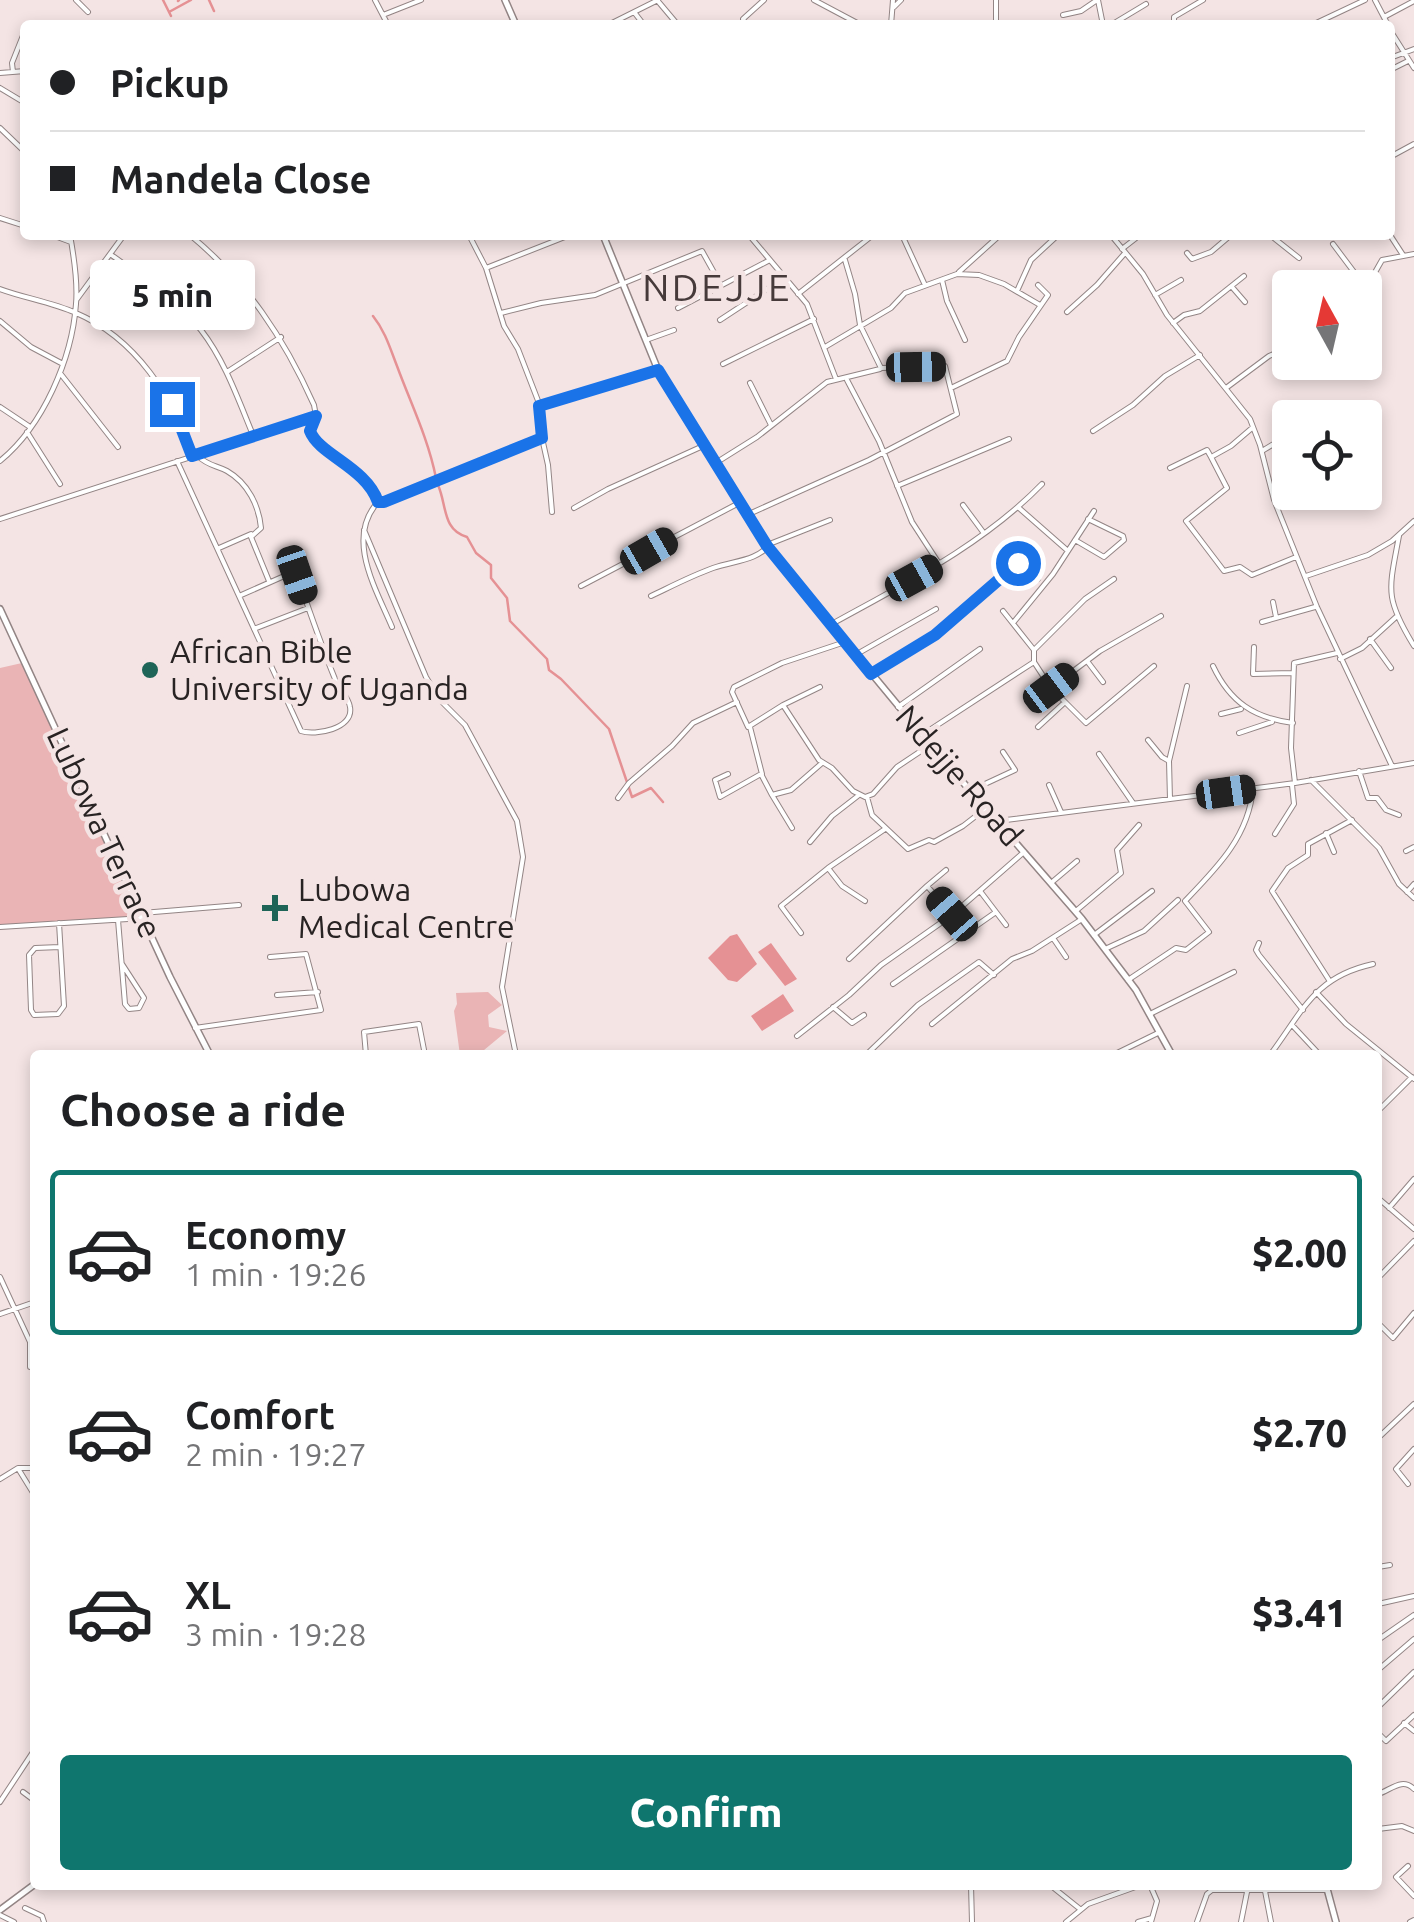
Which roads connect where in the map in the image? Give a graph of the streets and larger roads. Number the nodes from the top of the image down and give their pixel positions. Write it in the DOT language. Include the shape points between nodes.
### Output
graph roads {
  1 [pos="76,0"];
  2 [pos="375,0"];
  3 [pos="420,0"];
  4 [pos="658,0"];
  5 [pos="764,0"];
  6 [pos="814,0"];
  7 [pos="893,0"];
  8 [pos="900,0"];
  9 [pos="1098,0"];
  10 [pos="1203,0"];
  11 [pos="1365,0"];
  12 [pos="1374,0"];
  13 [pos="1414,0"];
  14 [pos="1146,4"];
  15 [pos="894,8"];
  16 [pos="88,12"];
  17 [pos="634,12"];
  18 [pos="383,15"];
  19 [pos="1063,15"];
  20 [pos="1384,16"];
  21 [pos="386,20"];
  22 [pos="618,20"];
  23 [pos="640,20"];
  24 [pos="674,20"];
  25 [pos="746,20"];
  26 [pos="851,20"];
  27 [pos="892,20"];
  28 [pos="1119,20"];
  29 [pos="1174,20"];
  30 [pos="1323,20"];
  31 [pos="1386,20"];
  32 [pos="1395,39"];
  33 [pos="20,43"];
  34 [pos="1414,49"];
  35 [pos="1403,54"];
  36 [pos="1395,56"];
  37 [pos="1409,60"];
  38 [pos="1395,67"];
  39 [pos="1414,68"];
  40 [pos="20,71"];
  41 [pos="13,72"];
  42 [pos="0,74"];
  43 [pos="0,128"];
  44 [pos="20,147"];
  45 [pos="70,240"];
  46 [pos="120,240"];
  47 [pos="196,240"];
  48 [pos="471,240"];
  49 [pos="557,240"];
  50 [pos="605,240"];
  51 [pos="753,240"];
  52 [pos="868,240"];
  53 [pos="904,240"];
  54 [pos="994,240"];
  55 [pos="1052,240"];
  56 [pos="1116,240"];
  57 [pos="1135,240"];
  58 [pos="1224,240"];
  59 [pos="1276,240"];
  60 [pos="1394,240"];
  61 [pos="1333,244"];
  62 [pos="1124,251"];
  63 [pos="1187,253"];
  64 [pos="110,254"];
  65 [pos="1414,254"];
  66 [pos="1404,255"];
  67 [pos="1299,258"];
  68 [pos="844,260"];
  69 [pos="768,261"];
  70 [pos="486,268"];
  71 [pos="1352,270"];
  72 [pos="1376,270"];
  73 [pos="957,274"];
  74 [pos="1244,276"];
  75 [pos="784,278"];
  76 [pos="942,280"];
  77 [pos="1180,280"];
  78 [pos="924,283"];
  79 [pos="622,284"];
  80 [pos="722,285"];
  81 [pos="1038,285"];
  82 [pos="1232,286"];
  83 [pos="0,289"];
  84 [pos="1017,290"];
  85 [pos="798,294"];
  86 [pos="1155,295"];
  87 [pos="77,299"];
  88 [pos="1245,302"];
  89 [pos="1040,305"];
  90 [pos="678,308"];
  91 [pos="75,312"];
  92 [pos="1067,312"];
  93 [pos="501,314"];
  94 [pos="814,319"];
  95 [pos="720,320"];
  96 [pos="0,321"];
  97 [pos="1173,323"];
  98 [pos="860,325"];
  99 [pos="674,330"];
  100 [pos="280,337"];
  101 [pos="646,340"];
  102 [pos="965,340"];
  103 [pos="824,348"];
  104 [pos="1272,355"];
  105 [pos="1200,356"];
  106 [pos="63,364"];
  107 [pos="722,364"];
  108 [pos="882,368"];
  109 [pos="658,370"];
  110 [pos="60,372"];
  111 [pos="227,372"];
  112 [pos="836,378"];
  113 [pos="847,380"];
  114 [pos="750,383"];
  115 [pos="951,388"];
  116 [pos="1226,388"];
  117 [pos="0,406"];
  118 [pos="539,406"];
  119 [pos="316,416"];
  120 [pos="771,426"];
  121 [pos="1254,427"];
  122 [pos="29,430"];
  123 [pos="1092,431"];
  124 [pos="253,435"];
  125 [pos="542,438"];
  126 [pos="1008,439"];
  127 [pos="1272,445"];
  128 [pos="703,446"];
  129 [pos="118,447"];
  130 [pos="1262,451"];
  131 [pos="882,454"];
  132 [pos="192,456"];
  133 [pos="1211,457"];
  134 [pos="0,461"];
  135 [pos="177,461"];
  136 [pos="714,464"];
  137 [pos="1170,468"];
  138 [pos="60,484"];
  139 [pos="1042,484"];
  140 [pos="898,486"];
  141 [pos="378,502"];
  142 [pos="739,503"];
  143 [pos="963,506"];
  144 [pos="574,508"];
  145 [pos="1019,508"];
  146 [pos="1094,511"];
  147 [pos="552,512"];
  148 [pos="747,515"];
  149 [pos="0,519"];
  150 [pos="1088,519"];
  151 [pos="830,520"];
  152 [pos="1414,522"];
  153 [pos="364,530"];
  154 [pos="983,532"];
  155 [pos="252,534"];
  156 [pos="1399,536"];
  157 [pos="1075,540"];
  158 [pos="767,546"];
  159 [pos="217,548"];
  160 [pos="1068,551"];
  161 [pos="1297,557"];
  162 [pos="940,564"];
  163 [pos="1306,576"];
  164 [pos="1038,579"];
  165 [pos="1114,579"];
  166 [pos="270,582"];
  167 [pos="581,586"];
  168 [pos="239,596"];
  169 [pos="651,596"];
  170 [pos="1272,602"];
  171 [pos="1317,607"];
  172 [pos="0,608"];
  173 [pos="308,608"];
  174 [pos="936,609"];
  175 [pos="1003,611"];
  176 [pos="1161,616"];
  177 [pos="1276,618"];
  178 [pos="1396,618"];
  179 [pos="1012,622"];
  180 [pos="1262,622"];
  181 [pos="830,625"];
  182 [pos="392,627"];
  183 [pos="254,629"];
  184 [pos="1370,639"];
  185 [pos="845,642"];
  186 [pos="1414,646"];
  187 [pos="1254,647"];
  188 [pos="980,649"];
  189 [pos="1034,650"];
  190 [pos="856,655"];
  191 [pos="1339,656"];
  192 [pos="1087,660"];
  193 [pos="1034,662"];
  194 [pos="1154,666"];
  195 [pos="1212,666"];
  196 [pos="1392,668"];
  197 [pos="1293,673"];
  198 [pos="871,674"];
  199 [pos="1103,682"];
  200 [pos="820,686"];
  201 [pos="1187,686"];
  202 [pos="1051,688"];
  203 [pos="737,702"];
  204 [pos="1064,703"];
  205 [pos="783,705"];
  206 [pos="898,706"];
  207 [pos="1244,708"];
  208 [pos="1221,714"];
  209 [pos="1276,721"];
  210 [pos="1294,723"];
  211 [pos="750,727"];
  212 [pos="1038,728"];
  213 [pos="1239,733"];
  214 [pos="922,735"];
  215 [pos="1148,740"];
  216 [pos="930,745"];
  217 [pos="1003,752"];
  218 [pos="1099,754"];
  219 [pos="1169,761"];
  220 [pos="822,763"];
  221 [pos="1414,763"];
  222 [pos="1392,766"];
  223 [pos="1359,771"];
  224 [pos="728,774"];
  225 [pos="762,774"];
  226 [pos="1311,780"];
  227 [pos="1293,783"];
  228 [pos="1049,784"];
  229 [pos="1254,788"];
  230 [pos="970,791"];
  231 [pos="772,795"];
  232 [pos="859,796"];
  233 [pos="868,797"];
  234 [pos="618,798"];
  235 [pos="1170,799"];
  236 [pos="1134,804"];
  237 [pos="984,809"];
  238 [pos="1061,813"];
  239 [pos="1399,816"];
  240 [pos="1352,820"];
  241 [pos="998,821"];
  242 [pos="1139,826"];
  243 [pos="792,828"];
  244 [pos="885,829"];
  245 [pos="1326,833"];
  246 [pos="1275,834"];
  247 [pos="810,842"];
  248 [pos="1414,847"];
  249 [pos="1406,851"];
  250 [pos="1024,852"];
  251 [pos="1334,852"];
  252 [pos="1077,861"];
  253 [pos="828,868"];
  254 [pos="946,870"];
  255 [pos="1051,883"];
  256 [pos="1414,884"];
  257 [pos="927,886"];
  258 [pos="1152,891"];
  259 [pos="980,892"];
  260 [pos="1407,892"];
  261 [pos="1414,898"];
  262 [pos="1178,900"];
  263 [pos="865,901"];
  264 [pos="239,905"];
  265 [pos="996,912"];
  266 [pos="1074,912"];
  267 [pos="952,914"];
  268 [pos="143,915"];
  269 [pos="118,920"];
  270 [pos="1082,920"];
  271 [pos="59,923"];
  272 [pos="1006,926"];
  273 [pos="0,927"];
  274 [pos="801,933"];
  275 [pos="1094,935"];
  276 [pos="1052,938"];
  277 [pos="1260,944"];
  278 [pos="60,947"];
  279 [pos="1105,949"];
  280 [pos="270,957"];
  281 [pos="1066,957"];
  282 [pos="849,959"];
  283 [pos="122,964"];
  284 [pos="1373,964"];
  285 [pos="1234,972"];
  286 [pos="994,975"];
  287 [pos="1128,980"];
  288 [pos="1329,980"];
  289 [pos="893,984"];
  290 [pos="318,992"];
  291 [pos="1316,992"];
  292 [pos="277,995"];
  293 [pos="833,1007"];
  294 [pos="1303,1010"];
  295 [pos="1150,1014"];
  296 [pos="864,1015"];
  297 [pos="932,1024"];
  298 [pos="1292,1025"];
  299 [pos="195,1028"];
  300 [pos="1161,1032"];
  301 [pos="797,1036"];
  302 [pos="207,1050"];
  303 [pos="366,1050"];
  304 [pos="424,1050"];
  305 [pos="515,1050"];
  306 [pos="871,1050"];
  307 [pos="1123,1050"];
  308 [pos="1170,1050"];
  309 [pos="1274,1050"];
  310 [pos="1315,1050"];
  311 [pos="1378,1050"];
  312 [pos="1382,1053"];
  313 [pos="1413,1078"];
  314 [pos="1382,1106"];
  315 [pos="1414,1179"];
  316 [pos="1382,1202"];
  317 [pos="1389,1208"];
  318 [pos="1414,1229"];
  319 [pos="1414,1241"];
  320 [pos="1382,1274"];
  321 [pos="0,1277"];
  322 [pos="30,1304"];
  323 [pos="15,1309"];
  324 [pos="1414,1313"];
  325 [pos="0,1314"];
  326 [pos="1382,1332"];
  327 [pos="30,1367"];
  328 [pos="1414,1404"];
  329 [pos="1382,1434"];
  330 [pos="1414,1448"];
  331 [pos="18,1468"];
  332 [pos="30,1468"];
  333 [pos="0,1479"];
  334 [pos="1408,1484"];
  335 [pos="30,1488"];
  336 [pos="1390,1565"];
  337 [pos="1382,1566"];
  338 [pos="1414,1596"];
  339 [pos="1382,1603"];
  340 [pos="1414,1615"];
  341 [pos="1382,1637"];
  342 [pos="1414,1639"];
  343 [pos="1382,1667"];
  344 [pos="1414,1672"];
  345 [pos="1382,1703"];
  346 [pos="1414,1715"];
  347 [pos="1404,1723"];
  348 [pos="1414,1731"];
  349 [pos="1382,1736"];
  350 [pos="30,1756"];
  351 [pos="1414,1778"];
  352 [pos="1409,1784"];
  353 [pos="1414,1789"];
  354 [pos="23,1792"];
  355 [pos="1382,1792"];
  356 [pos="30,1797"];
  357 [pos="0,1802"];
  358 [pos="1382,1828"];
  359 [pos="1414,1830"];
  360 [pos="1408,1866"];
  361 [pos="30,1888"];
  362 [pos="970,1890"];
  363 [pos="1057,1890"];
  364 [pos="1126,1890"];
  365 [pos="1152,1890"];
  366 [pos="1215,1890"];
  367 [pos="1247,1890"];
  368 [pos="1265,1890"];
  369 [pos="1327,1890"];
  370 [pos="1414,1896"];
  371 [pos="24,1908"];
  372 [pos="1080,1908"];
  373 [pos="1,1910"];
  374 [pos="1152,1920"];
  375 [pos="14,1922"];
  376 [pos="44,1922"];
  377 [pos="972,1922"];
  378 [pos="1066,1922"];
  379 [pos="1138,1922"];
  380 [pos="1197,1922"];
  381 [pos="1241,1922"];
  382 [pos="1271,1922"];
  383 [pos="1336,1922"];
  1 -- 16 [label="street"];
  2 -- 18 [label="street"];
  3 -- 18 [label="street"];
  4 -- 17 [label="street"];
  4 -- 24 [label="street"];
  5 -- 25 [label="street"];
  6 -- 26 [label="street"];
  7 -- 15 [label="street"];
  8 -- 15 [label="street"];
  9 -- 19 [label="street"];
  10 -- 29 [label="street"];
  11 -- 30 [label="street"];
  12 -- 20 [label="street"];
  13 -- 20 [label="street"];
  14 -- 28 [label="street"];
  15 -- 27 [label="street"];
  17 -- 22 [label="street"];
  17 -- 23 [label="street"];
  18 -- 21 [label="street"];
  20 -- 31 [label="street"];
  32 -- 35 [label="street"];
  33 -- 41 [label="street"];
  34 -- 35 [label="street"];
  35 -- 36 [label="street"];
  35 -- 37 [label="street"];
  37 -- 38 [label="street"];
  37 -- 39 [label="street"];
  40 -- 41 [label="street"];
  41 -- 42 [label="street"];
  43 -- 44 [label="street"];
  45 -- 87 [label="street"];
  46 -- 64 [label="street"];
  47 -- 100 [label="street" via="225,264"];
  48 -- 70 [label="street"];
  49 -- 70 [label="street"];
  50 -- 79 [label="street, Ndejje Road"];
  51 -- 69 [label="street"];
  52 -- 68 [label="street"];
  53 -- 78 [label="street"];
  54 -- 73 [label="street"];
  55 -- 84 [label="street" via="1030,260"];
  56 -- 62 [label="street"];
  57 -- 62 [label="street"];
  58 -- 63 [label="street" via="1200,258"];
  59 -- 67 [label="street"];
  60 -- 66 [label="street"];
  61 -- 71 [label="street"];
  62 -- 86 [label="street"];
  62 -- 92 [label="street"];
  64 -- 87 [label="street"];
  64 -- 111 [label="street" via="191,319"];
  65 -- 66 [label="street"];
  66 -- 72 [label="street" via="1382,260"];
  68 -- 85 [label="street"];
  68 -- 98 [label="street"];
  69 -- 75 [label="street"];
  69 -- 80 [label="street"];
  70 -- 93 [label="street"];
  73 -- 76 [label="street"];
  73 -- 84 [label="street"];
  74 -- 82 [label="street"];
  75 -- 85 [label="street"];
  75 -- 95 [label="street"];
  76 -- 78 [label="street"];
  76 -- 102 [label="street"];
  77 -- 86 [label="street"];
  78 -- 98 [label="street"];
  79 -- 80 [label="street" via="702,250"];
  79 -- 93 [label="street"];
  79 -- 101 [label="street, Ndejje Road"];
  80 -- 90 [label="street"];
  81 -- 89 [label="street" via="1048,294"];
  82 -- 88 [label="street"];
  82 -- 97 [label="street"];
  83 -- 91 [label="street"];
  84 -- 89 [label="street"];
  85 -- 94 [label="street"];
  86 -- 97 [label="street"];
  87 -- 91 [label="street"];
  89 -- 115 [label="street" via="1007,361"];
  91 -- 106 [label="street"];
  91 -- 132 [label="street" via="128,349 163,388"];
  93 -- 118 [label="street"];
  94 -- 103 [label="street"];
  94 -- 107 [label="street"];
  96 -- 106 [label="street"];
  97 -- 105 [label="street"];
  98 -- 103 [label="street"];
  98 -- 108 [label="street"];
  99 -- 101 [label="street"];
  100 -- 111 [label="street"];
  100 -- 119 [label="street"];
  101 -- 109 [label="street, Ndejje Road"];
  103 -- 112 [label="street"];
  104 -- 116 [label="street"];
  105 -- 116 [label="street"];
  105 -- 123 [label="street"];
  106 -- 110 [label="street"];
  108 -- 113 [label="street"];
  108 -- 115 [label="street" via="945,366"];
  109 -- 118 [label="street"];
  109 -- 128 [label="street, Ndejje Road"];
  110 -- 122 [label="street"];
  110 -- 129 [label="street"];
  111 -- 124 [label="street"];
  112 -- 113 [label="street"];
  112 -- 120 [label="street"];
  113 -- 131 [label="street"];
  114 -- 120 [label="street"];
  115 -- 131 [label="street" via="954,417"];
  116 -- 121 [label="street"];
  117 -- 122 [label="street"];
  118 -- 125 [label="street"];
  119 -- 124 [label="street"];
  119 -- 141 [label="street" via="313,439 358,474"];
  120 -- 136 [label="street"];
  121 -- 130 [label="street"];
  121 -- 133 [label="street"];
  122 -- 134 [label="street"];
  122 -- 138 [label="street"];
  124 -- 132 [label="street"];
  125 -- 141 [label="street"];
  125 -- 147 [label="street"];
  126 -- 140 [label="street"];
  127 -- 130 [label="street"];
  128 -- 136 [label="street, Ndejje Road"];
  128 -- 144 [label="street"];
  130 -- 161 [label="street"];
  131 -- 140 [label="street"];
  131 -- 148 [label="street"];
  132 -- 135 [label="street"];
  132 -- 155 [label="street" via="225,470 251,494 261,522"];
  133 -- 137 [label="street" via="1207,450"];
  133 -- 161 [label="street" via="1226,490 1186,521 1224,571 1241,567 1252,575"];
  135 -- 149 [label="street"];
  135 -- 159 [label="street"];
  136 -- 142 [label="street, Ndejje Road"];
  139 -- 145 [label="street"];
  140 -- 162 [label="street"];
  141 -- 153 [label="street"];
  142 -- 148 [label="street, Ndejje Road"];
  142 -- 167 [label="street"];
  143 -- 154 [label="street"];
  145 -- 154 [label="street"];
  145 -- 160 [label="street"];
  146 -- 150 [label="street"];
  148 -- 158 [label="street, Ndejje Road"];
  150 -- 157 [label="street"];
  150 -- 157 [label="street" via="1124,539 1104,557"];
  151 -- 158 [label="street"];
  152 -- 156 [label="street"];
  153 -- 182 [label="street" via="364,558"];
  153 -- 305 [label="street" via="426,677 466,725 517,822 523,857 502,987"];
  154 -- 162 [label="street"];
  155 -- 159 [label="street"];
  155 -- 166 [label="street"];
  156 -- 163 [label="street" via="1368,555"];
  156 -- 178 [label="street" via="1390,584"];
  157 -- 160 [label="street"];
  158 -- 169 [label="street" via="750,559"];
  158 -- 181 [label="street, Ndejje Road"];
  159 -- 168 [label="street"];
  160 -- 179 [label="street"];
  161 -- 163 [label="street"];
  162 -- 181 [label="street"];
  163 -- 171 [label="street"];
  164 -- 198 [label="street" via="1018,563 935,635"];
  165 -- 189 [label="street"];
  166 -- 168 [label="street"];
  166 -- 173 [label="street" via="294,574"];
  168 -- 183 [label="street"];
  170 -- 177 [label="street"];
  171 -- 177 [label="street"];
  171 -- 191 [label="street"];
  172 -- 268 [label="street, Lubowa Terrace"];
  173 -- 183 [label="street"];
  173 -- 183 [label="street" via="349,703 349,716 337,728 301,732"];
  174 -- 190 [label="street"];
  175 -- 179 [label="street"];
  176 -- 192 [label="street"];
  177 -- 180 [label="street"];
  178 -- 184 [label="street"];
  178 -- 186 [label="street"];
  179 -- 189 [label="street"];
  181 -- 185 [label="street, Ndejje Road"];
  184 -- 191 [label="street"];
  184 -- 196 [label="street"];
  185 -- 190 [label="street, Ndejje Road"];
  185 -- 203 [label="street" via="746,680 732,688"];
  187 -- 197 [label="street" via="1254,674"];
  188 -- 206 [label="street"];
  189 -- 193 [label="street"];
  190 -- 198 [label="street, Ndejje Road"];
  191 -- 197 [label="street" via="1296,662"];
  191 -- 222 [label="street"];
  192 -- 199 [label="street"];
  192 -- 202 [label="street"];
  193 -- 202 [label="street"];
  193 -- 214 [label="street"];
  194 -- 204 [label="street" via="1088,723"];
  195 -- 207 [label="street"];
  197 -- 210 [label="street"];
  198 -- 206 [label="street, Ndejje Road"];
  200 -- 205 [label="street"];
  201 -- 219 [label="street"];
  202 -- 204 [label="street"];
  203 -- 211 [label="street"];
  203 -- 234 [label="street" via="693,723"];
  204 -- 212 [label="street"];
  205 -- 211 [label="street"];
  205 -- 220 [label="street"];
  206 -- 214 [label="street, Ndejje Road"];
  207 -- 208 [label="street"];
  207 -- 209 [label="street"];
  209 -- 210 [label="street"];
  209 -- 213 [label="street"];
  210 -- 227 [label="street"];
  211 -- 225 [label="street"];
  214 -- 216 [label="street, Ndejje Road"];
  215 -- 219 [label="street"];
  216 -- 230 [label="street, Ndejje Road"];
  216 -- 233 [label="street"];
  217 -- 230 [label="street" via="1016,770"];
  218 -- 236 [label="street"];
  219 -- 235 [label="street"];
  220 -- 231 [label="street" via="791,790"];
  220 -- 232 [label="street"];
  221 -- 222 [label="street"];
  222 -- 223 [label="street"];
  223 -- 226 [label="street"];
  223 -- 239 [label="street" via="1368,798 1378,798"];
  224 -- 225 [label="street" via="714,780 720,797"];
  225 -- 231 [label="street"];
  226 -- 227 [label="street"];
  226 -- 240 [label="street"];
  227 -- 229 [label="street"];
  227 -- 246 [label="street" via="1295,802"];
  228 -- 238 [label="street"];
  229 -- 235 [label="street"];
  229 -- 287 [label="street" via="1239,838 1185,901 1209,932"];
  230 -- 237 [label="street, Ndejje Road"];
  231 -- 243 [label="street"];
  232 -- 233 [label="street"];
  232 -- 247 [label="street"];
  233 -- 244 [label="street"];
  235 -- 236 [label="street"];
  236 -- 238 [label="street"];
  237 -- 241 [label="street, Ndejje Road"];
  237 -- 244 [label="street" via="934,842 910,848"];
  238 -- 241 [label="street"];
  240 -- 245 [label="street"];
  240 -- 260 [label="street"];
  241 -- 250 [label="street, Ndejje Road"];
  242 -- 266 [label="street" via="1117,850 1121,873"];
  244 -- 253 [label="street"];
  245 -- 251 [label="street"];
  245 -- 288 [label="street" via="1308,844 1308,855 1286,869 1272,892"];
  248 -- 249 [label="street"];
  250 -- 255 [label="street, Ndejje Road"];
  250 -- 259 [label="street"];
  252 -- 255 [label="street"];
  253 -- 263 [label="street"];
  253 -- 274 [label="street" via="781,906"];
  254 -- 257 [label="street"];
  255 -- 266 [label="street, Ndejje Road"];
  256 -- 260 [label="street"];
  257 -- 267 [label="street"];
  257 -- 282 [label="street"];
  258 -- 275 [label="street"];
  259 -- 265 [label="street"];
  259 -- 267 [label="street"];
  260 -- 261 [label="street"];
  262 -- 279 [label="street" via="1144,931"];
  264 -- 268 [label="street"];
  265 -- 272 [label="street"];
  265 -- 289 [label="street"];
  266 -- 270 [label="street, Ndejje Road"];
  267 -- 293 [label="street"];
  268 -- 269 [label="street"];
  268 -- 299 [label="street, Lubowa Terrace"];
  269 -- 271 [label="street"];
  269 -- 283 [label="street"];
  270 -- 275 [label="street, Ndejje Road"];
  270 -- 276 [label="street"];
  271 -- 273 [label="street"];
  271 -- 278 [label="street"];
  275 -- 279 [label="street, Ndejje Road"];
  276 -- 281 [label="street"];
  276 -- 286 [label="street"];
  277 -- 294 [label="street" via="1258,954"];
  278 -- 278 [label="street" via="63,1009 34,1015 28,955"];
  279 -- 287 [label="street, Ndejje Road"];
  280 -- 290 [label="street" via="306,954"];
  283 -- 283 [label="street" via="125,1004 139,1008 144,998"];
  284 -- 288 [label="street"];
  285 -- 295 [label="street"];
  286 -- 297 [label="street"];
  286 -- 306 [label="street" via="979,962 918,1005"];
  287 -- 295 [label="street, Ndejje Road"];
  288 -- 291 [label="street"];
  290 -- 292 [label="street"];
  290 -- 299 [label="street" via="319,1011"];
  291 -- 294 [label="street"];
  291 -- 311 [label="street"];
  293 -- 296 [label="street" via="852,1023"];
  293 -- 301 [label="street"];
  294 -- 298 [label="street"];
  295 -- 300 [label="street, Ndejje Road"];
  298 -- 309 [label="street"];
  298 -- 310 [label="street"];
  299 -- 302 [label="street, Lubowa Terrace"];
  300 -- 307 [label="street"];
  300 -- 308 [label="street, Ndejje Road"];
  303 -- 304 [label="street" via="364,1032 419,1024"];
  312 -- 313 [label="street"];
  313 -- 314 [label="street"];
  315 -- 317 [label="street"];
  316 -- 317 [label="street"];
  317 -- 318 [label="street"];
  319 -- 320 [label="street"];
  321 -- 323 [label="street"];
  322 -- 323 [label="street"];
  323 -- 325 [label="street"];
  323 -- 327 [label="street" via="30,1342"];
  324 -- 326 [label="street" via="1392,1338"];
  328 -- 329 [label="street"];
  330 -- 334 [label="street" via="1396,1469"];
  331 -- 332 [label="street"];
  331 -- 333 [label="street"];
  331 -- 335 [label="street"];
  336 -- 337 [label="street"];
  338 -- 339 [label="street"];
  340 -- 341 [label="street"];
  342 -- 343 [label="street"];
  344 -- 345 [label="street"];
  346 -- 347 [label="street"];
  347 -- 348 [label="street"];
  347 -- 349 [label="street" via="1386,1741"];
  350 -- 357 [label="street"];
  351 -- 352 [label="street"];
  352 -- 353 [label="street"];
  352 -- 355 [label="street"];
  354 -- 356 [label="street"];
  358 -- 359 [label="street"];
  360 -- 370 [label="street" via="1396,1877"];
  361 -- 373 [label="street"];
  362 -- 377 [label="street"];
  363 -- 372 [label="street"];
  364 -- 372 [label="street"];
  365 -- 374 [label="street"];
  366 -- 380 [label="street"];
  367 -- 368 [label="street"];
  367 -- 381 [label="street"];
  368 -- 382 [label="street"];
  369 -- 383 [label="street"];
  371 -- 376 [label="street"];
  372 -- 378 [label="street"];
  373 -- 375 [label="street"];
  374 -- 379 [label="street"];
}
